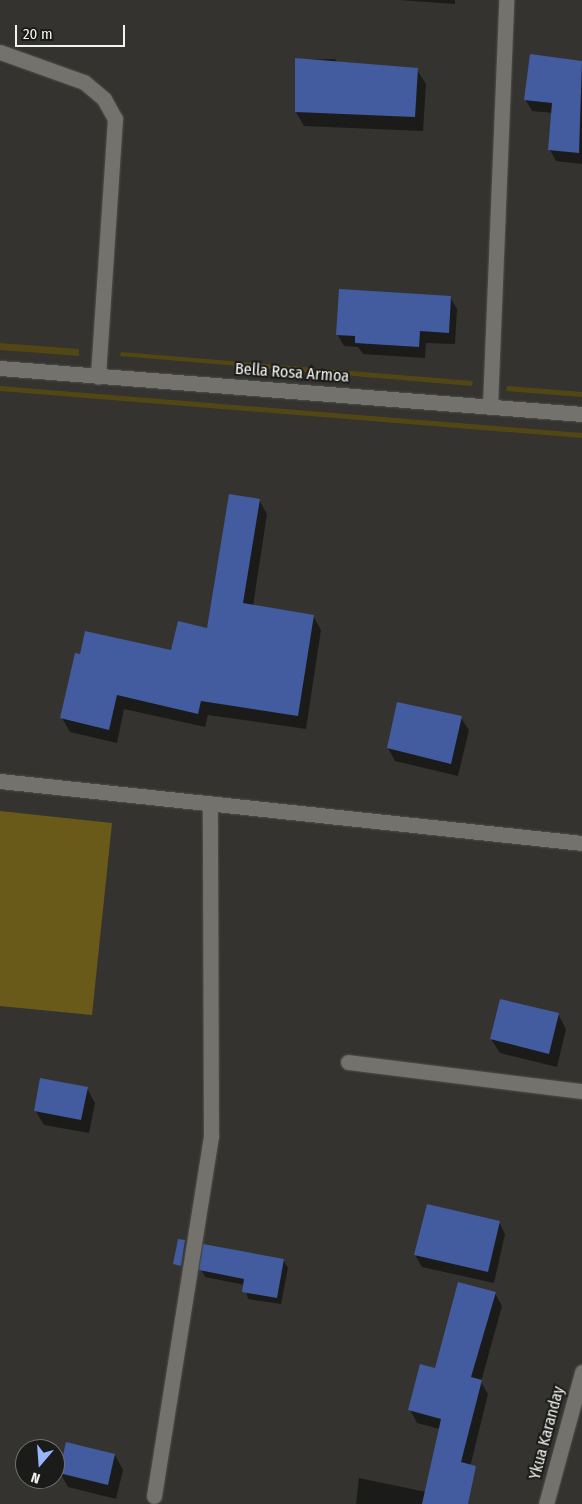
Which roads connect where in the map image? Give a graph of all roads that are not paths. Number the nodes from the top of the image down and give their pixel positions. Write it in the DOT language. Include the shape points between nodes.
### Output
graph roads {
  1 [pos="506,0"];
  2 [pos="0,52"];
  3 [pos="0,368"];
  4 [pos="98,376"];
  5 [pos="490,406"];
  6 [pos="582,414"];
  7 [pos="0,781"];
  8 [pos="210,803"];
  9 [pos="582,843"];
  10 [pos="348,1062"];
  11 [pos="582,1091"];
  12 [pos="582,1372"];
  13 [pos="154,1496"];
  14 [pos="546,1504"];
  1 -- 5 [label="street"];
  2 -- 4 [label="street" via="84,82 104,99 115,120"];
  3 -- 4 [label="street, Bella Rosa Armoa"];
  4 -- 5 [label="street, Bella Rosa Armoa"];
  5 -- 6 [label="street, Bella Rosa Armoa"];
  7 -- 8 [label="street"];
  8 -- 9 [label="street"];
  8 -- 13 [label="street" via="211,1136"];
  10 -- 11 [label="street"];
  12 -- 14 [label="street, Ykua Karanday"];
}
